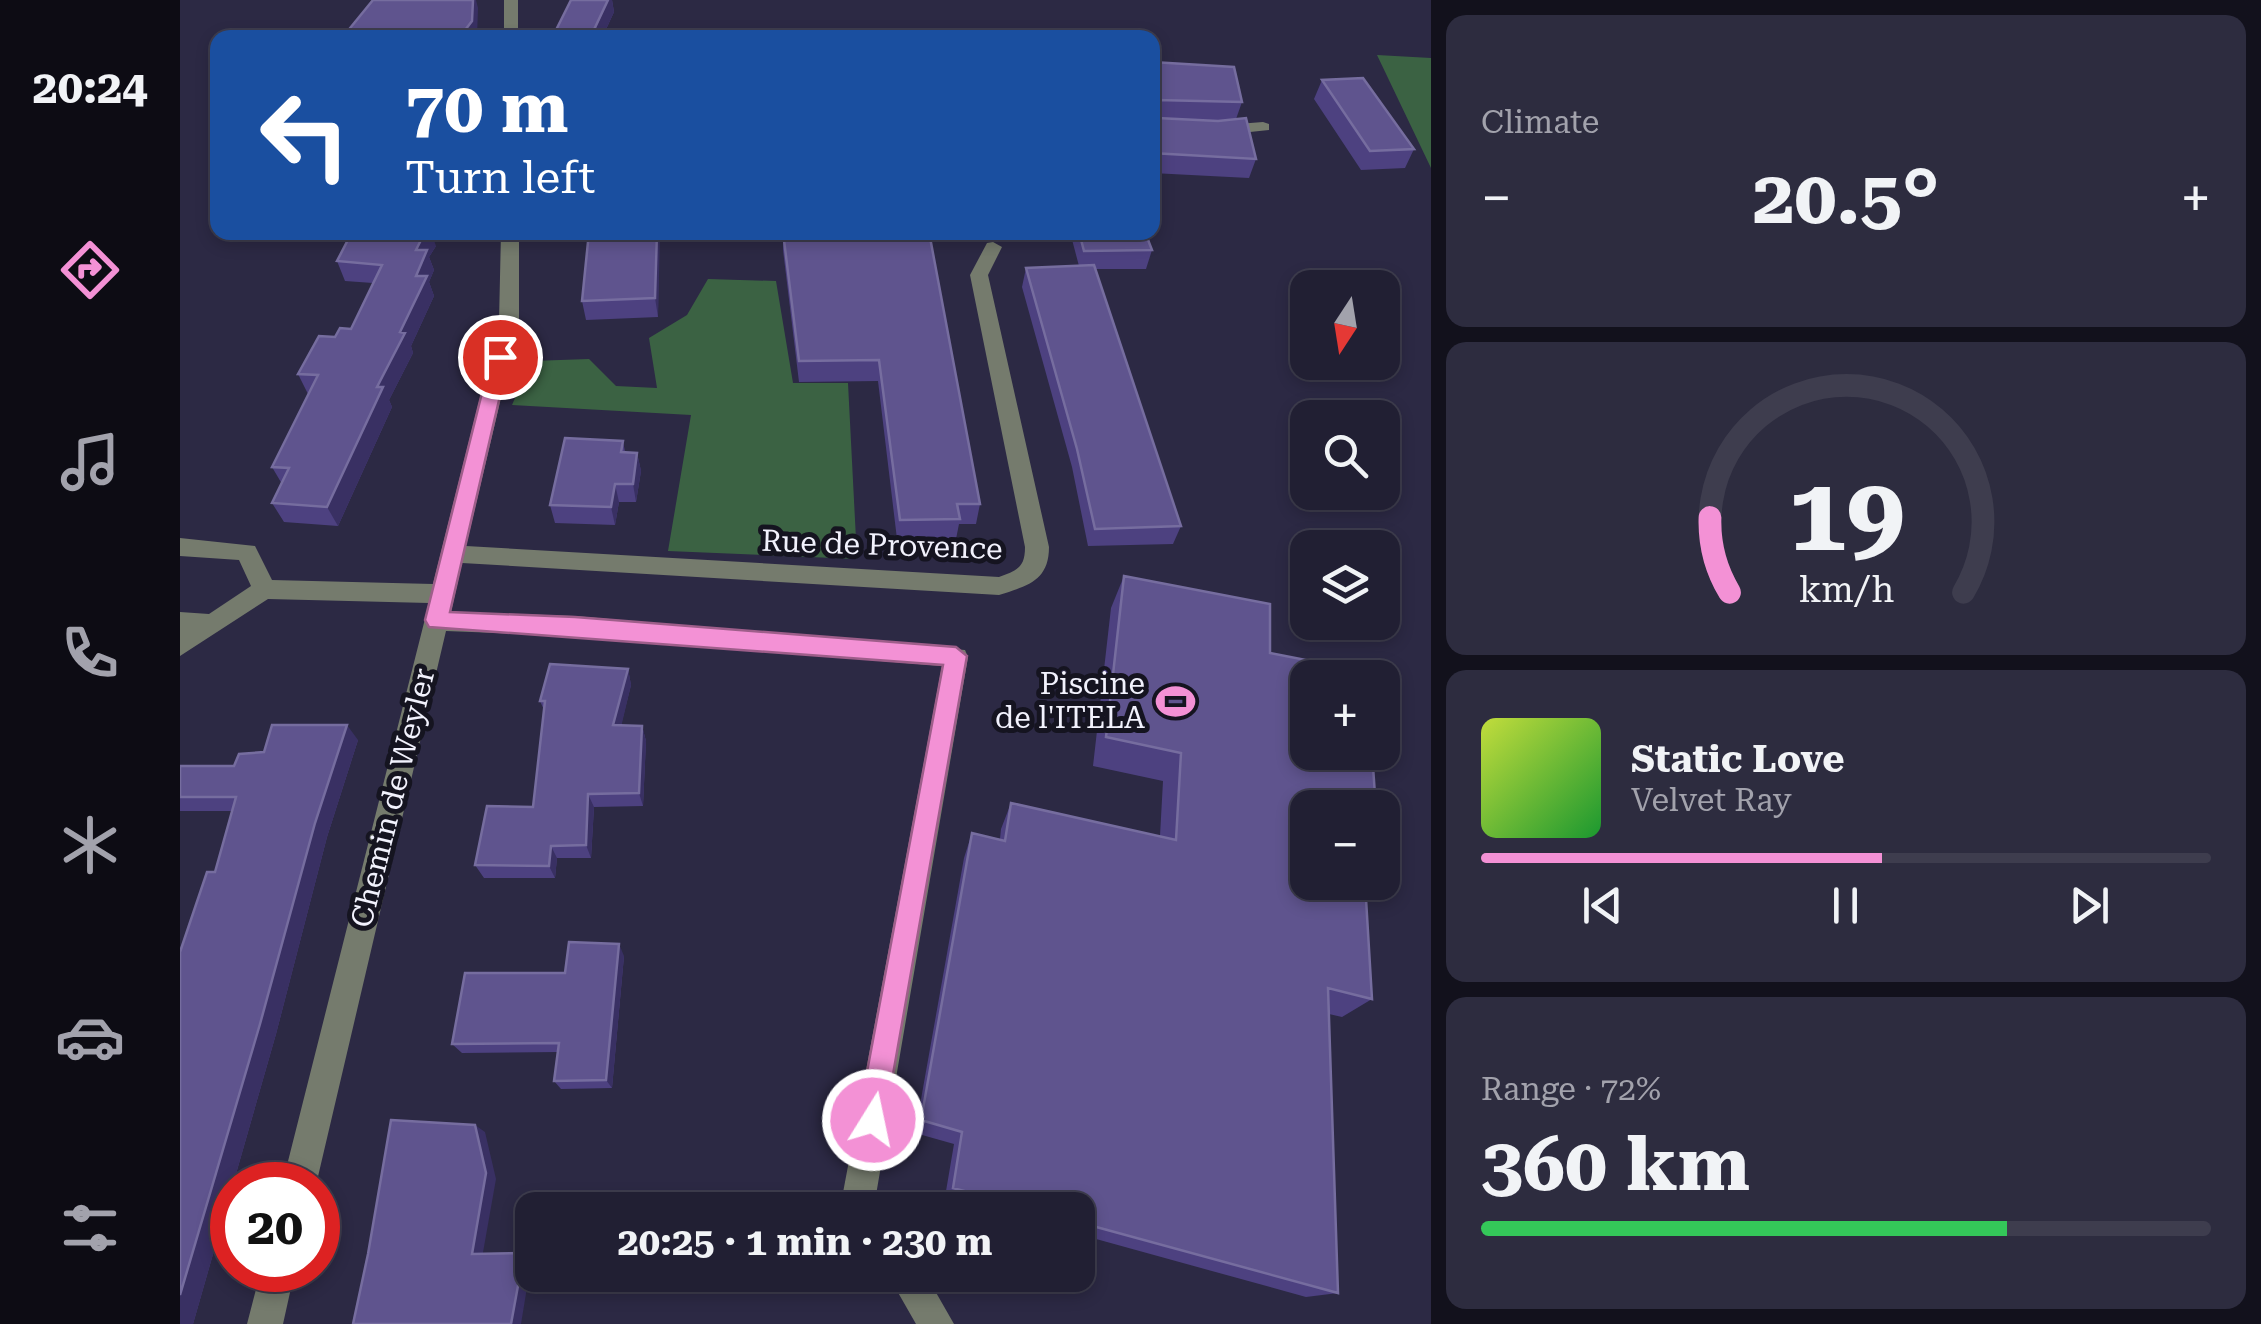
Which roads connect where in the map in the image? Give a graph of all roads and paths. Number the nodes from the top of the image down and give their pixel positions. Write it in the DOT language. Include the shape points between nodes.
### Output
graph roads {
  1 [pos="511,0"];
  2 [pos="510,30"];
  3 [pos="1264,127"];
  4 [pos="1160,128"];
  5 [pos="510,240"];
  6 [pos="993,246"];
  7 [pos="180,547"];
  8 [pos="452,554"];
  9 [pos="264,589"];
  10 [pos="440,608"];
  11 [pos="180,622"];
  12 [pos="212,624"];
  13 [pos="180,646"];
  14 [pos="305,1162"];
  15 [pos="860,1192"];
  16 [pos="273,1292"];
  17 [pos="916,1292"];
  18 [pos="265,1324"];
  19 [pos="936,1324"];
  1 -- 2 [label="street"];
  3 -- 4 [label="street"];
  5 -- 8 [label="street, Chemin de Weyler" via="509,322"];
  6 -- 8 [label="street, Rue de Provence" via="979,275 1037,547 1038,563 1028,576 999,586"];
  7 -- 9 [label="street" via="248,552"];
  8 -- 10 [label="street, Chemin de Weyler"];
  9 -- 10 [label="street"];
  9 -- 12 [label="street"];
  10 -- 14 [label="street, Chemin de Weyler"];
  10 -- 15 [label="street" via="575,626 956,656"];
  11 -- 12 [label="street"];
  12 -- 13 [label="street"];
  16 -- 18 [label="street"];
  17 -- 19 [label="street"];
}
